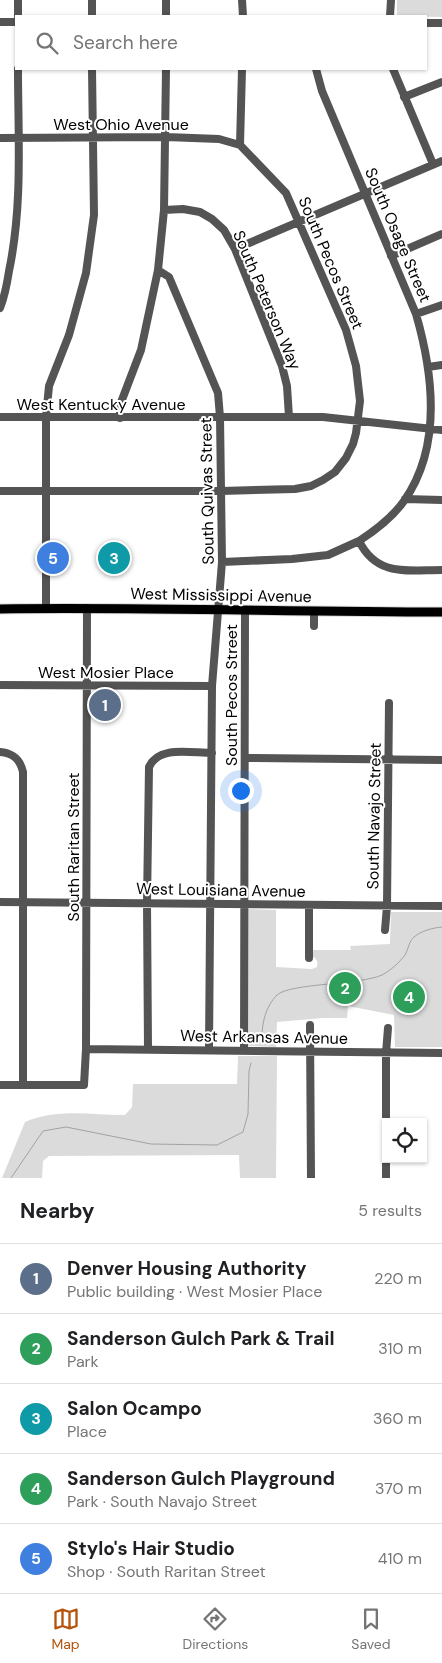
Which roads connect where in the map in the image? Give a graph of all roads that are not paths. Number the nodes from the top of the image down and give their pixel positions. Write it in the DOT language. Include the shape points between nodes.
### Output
graph roads {
  1 [pos="18,0"];
  2 [pos="92,0"];
  3 [pos="166,0"];
  4 [pos="242,0"];
  5 [pos="391,0"];
  6 [pos="18,15"];
  7 [pos="92,15"];
  8 [pos="166,15"];
  9 [pos="242,15"];
  10 [pos="390,15"];
  11 [pos="0,22"];
  12 [pos="15,22"];
  13 [pos="427,23"];
  14 [pos="442,23"];
  15 [pos="18,70"];
  16 [pos="92,70"];
  17 [pos="166,70"];
  18 [pos="242,70"];
  19 [pos="316,70"];
  20 [pos="393,70"];
  21 [pos="442,82"];
  22 [pos="404,97"];
  23 [pos="92,137"];
  24 [pos="166,137"];
  25 [pos="0,138"];
  26 [pos="18,138"];
  27 [pos="240,145"];
  28 [pos="442,161"];
  29 [pos="433,164"];
  30 [pos="365,194"];
  31 [pos="164,210"];
  32 [pos="300,222"];
  33 [pos="442,234"];
  34 [pos="235,249"];
  35 [pos="391,256"];
  36 [pos="158,270"];
  37 [pos="442,305"];
  38 [pos="0,308"];
  39 [pos="416,314"];
  40 [pos="442,365"];
  41 [pos="428,367"];
  42 [pos="289,416"];
  43 [pos="0,417"];
  44 [pos="46,417"];
  45 [pos="220,417"];
  46 [pos="120,418"];
  47 [pos="359,422"];
  48 [pos="430,430"];
  49 [pos="442,430"];
  50 [pos="0,490"];
  51 [pos="46,490"];
  52 [pos="221,490"];
  53 [pos="405,499"];
  54 [pos="442,500"];
  55 [pos="359,542"];
  56 [pos="222,562"];
  57 [pos="442,570"];
  58 [pos="0,608"];
  59 [pos="46,608"];
  60 [pos="87,608"];
  61 [pos="219,609"];
  62 [pos="246,610"];
  63 [pos="314,612"];
  64 [pos="442,612"];
  65 [pos="314,626"];
  66 [pos="0,685"];
  67 [pos="212,686"];
  68 [pos="86,687"];
  69 [pos="388,703"];
  70 [pos="0,752"];
  71 [pos="212,753"];
  72 [pos="245,758"];
  73 [pos="388,760"];
  74 [pos="442,760"];
  75 [pos="0,902"];
  76 [pos="23,902"];
  77 [pos="86,902"];
  78 [pos="147,903"];
  79 [pos="211,904"];
  80 [pos="244,904"];
  81 [pos="309,905"];
  82 [pos="387,906"];
  83 [pos="442,906"];
  84 [pos="385,930"];
  85 [pos="309,958"];
  86 [pos="310,1025"];
  87 [pos="388,1028"];
  88 [pos="86,1049"];
  89 [pos="148,1049"];
  90 [pos="209,1049"];
  91 [pos="244,1051"];
  92 [pos="310,1052"];
  93 [pos="386,1053"];
  94 [pos="442,1053"];
  95 [pos="0,1085"];
  96 [pos="23,1085"];
  97 [pos="386,1118"];
  98 [pos="386,1163"];
  99 [pos="311,1178"];
  100 [pos="386,1178"];
  1 -- 6 [label="street"];
  2 -- 7 [label="street"];
  3 -- 8 [label="street"];
  4 -- 9 [label="street"];
  5 -- 10 [label="street"];
  11 -- 12 [label="street"];
  13 -- 14 [label="street"];
  15 -- 26 [label="street"];
  16 -- 23 [label="street"];
  17 -- 24 [label="street"];
  18 -- 27 [label="street"];
  19 -- 30 [label="street, South Osage Street" via="322,92"];
  20 -- 22 [label="street"];
  21 -- 22 [label="street"];
  22 -- 29 [label="street"];
  23 -- 24 [label="street, West Ohio Avenue"];
  23 -- 26 [label="street, West Ohio Avenue"];
  23 -- 44 [label="street" via="94,215 86,273 69,335 49,386"];
  24 -- 27 [label="street, West Ohio Avenue" via="219,139"];
  24 -- 31 [label="street"];
  25 -- 26 [label="street, West Ohio Avenue"];
  26 -- 38 [label="street" via="18,203 12,256"];
  27 -- 32 [label="street, South Pecos Street" via="286,193"];
  28 -- 29 [label="street"];
  29 -- 30 [label="street"];
  30 -- 32 [label="street"];
  30 -- 35 [label="street, South Osage Street"];
  31 -- 34 [label="street, South Peterson Way" via="190,209 206,215 224,230"];
  31 -- 36 [label="street"];
  32 -- 34 [label="street"];
  32 -- 47 [label="street, South Pecos Street" via="346,330 358,378"];
  33 -- 35 [label="street"];
  34 -- 42 [label="street, South Peterson Way" via="282,366"];
  35 -- 39 [label="street, South Osage Street"];
  36 -- 45 [label="street, South Quivas Street" via="169,277 204,357 218,392"];
  36 -- 46 [label="street" via="142,350 120,405"];
  37 -- 39 [label="street"];
  39 -- 41 [label="street, South Osage Street"];
  40 -- 41 [label="street"];
  41 -- 48 [label="street, South Osage Street"];
  42 -- 45 [label="street, West Kentucky Avenue"];
  42 -- 47 [label="street, West Kentucky Avenue"];
  43 -- 44 [label="street, West Kentucky Avenue"];
  44 -- 46 [label="street, West Kentucky Avenue"];
  44 -- 51 [label="street"];
  45 -- 46 [label="street, West Kentucky Avenue"];
  45 -- 52 [label="street, South Quivas Street"];
  47 -- 48 [label="street, West Kentucky Avenue"];
  47 -- 52 [label="street, South Pecos Street" via="350,451 339,467 310,486"];
  48 -- 49 [label="street, West Kentucky Avenue"];
  48 -- 53 [label="street, South Osage Street" via="421,465"];
  50 -- 51 [label="street"];
  51 -- 52 [label="street"];
  51 -- 59 [label="street"];
  52 -- 56 [label="street, South Quivas Street"];
  53 -- 54 [label="street"];
  53 -- 55 [label="street, South Osage Street" via="385,522"];
  55 -- 56 [label="street, South Osage Street" via="328,555"];
  55 -- 57 [label="street" via="369,558 388,568"];
  56 -- 61 [label="street, South Quivas Street"];
  58 -- 59 [label="main road, West Mississippi Avenue"];
  59 -- 60 [label="main road, West Mississippi Avenue"];
  60 -- 61 [label="main road, West Mississippi Avenue"];
  60 -- 68 [label="street, South Raritan Street"];
  61 -- 62 [label="main road, West Mississippi Avenue"];
  61 -- 67 [label="street, South Quivas Street"];
  62 -- 63 [label="main road, West Mississippi Avenue"];
  62 -- 72 [label="street, South Pecos Street"];
  63 -- 64 [label="main road, West Mississippi Avenue"];
  63 -- 65 [label="street"];
  66 -- 68 [label="street, West Mosier Place"];
  67 -- 68 [label="street, West Mosier Place"];
  67 -- 71 [label="street, South Quivas Street"];
  68 -- 77 [label="street, South Raritan Street"];
  69 -- 73 [label="street, South Navajo Street"];
  70 -- 76 [label="street" via="17,759 22,772"];
  71 -- 78 [label="street" via="165,752 156,756 149,767"];
  71 -- 79 [label="street, South Quivas Street"];
  72 -- 73 [label="street"];
  72 -- 80 [label="street, South Pecos Street"];
  73 -- 74 [label="street"];
  73 -- 82 [label="street, South Navajo Street"];
  75 -- 76 [label="street, West Louisiana Avenue"];
  76 -- 77 [label="street, West Louisiana Avenue"];
  76 -- 96 [label="street"];
  77 -- 78 [label="street, West Louisiana Avenue"];
  77 -- 88 [label="street, South Raritan Street"];
  78 -- 79 [label="street, West Louisiana Avenue"];
  78 -- 89 [label="street"];
  79 -- 80 [label="street, West Louisiana Avenue"];
  79 -- 90 [label="street, South Quivas Street"];
  80 -- 81 [label="street, West Louisiana Avenue"];
  80 -- 91 [label="street, South Pecos Street"];
  81 -- 82 [label="street, West Louisiana Avenue"];
  81 -- 85 [label="street"];
  82 -- 83 [label="street, West Louisiana Avenue"];
  82 -- 84 [label="street, South Navajo Street"];
  86 -- 92 [label="street"];
  87 -- 93 [label="street"];
  88 -- 89 [label="street, West Arkansas Avenue"];
  88 -- 96 [label="street, South Raritan Street" via="84,1085"];
  89 -- 90 [label="street, West Arkansas Avenue"];
  90 -- 91 [label="street, West Arkansas Avenue"];
  91 -- 92 [label="street, West Arkansas Avenue"];
  92 -- 93 [label="street, West Arkansas Avenue"];
  92 -- 99 [label="street"];
  93 -- 94 [label="street, West Arkansas Avenue"];
  93 -- 97 [label="street"];
  95 -- 96 [label="street"];
  98 -- 100 [label="street"];
}
